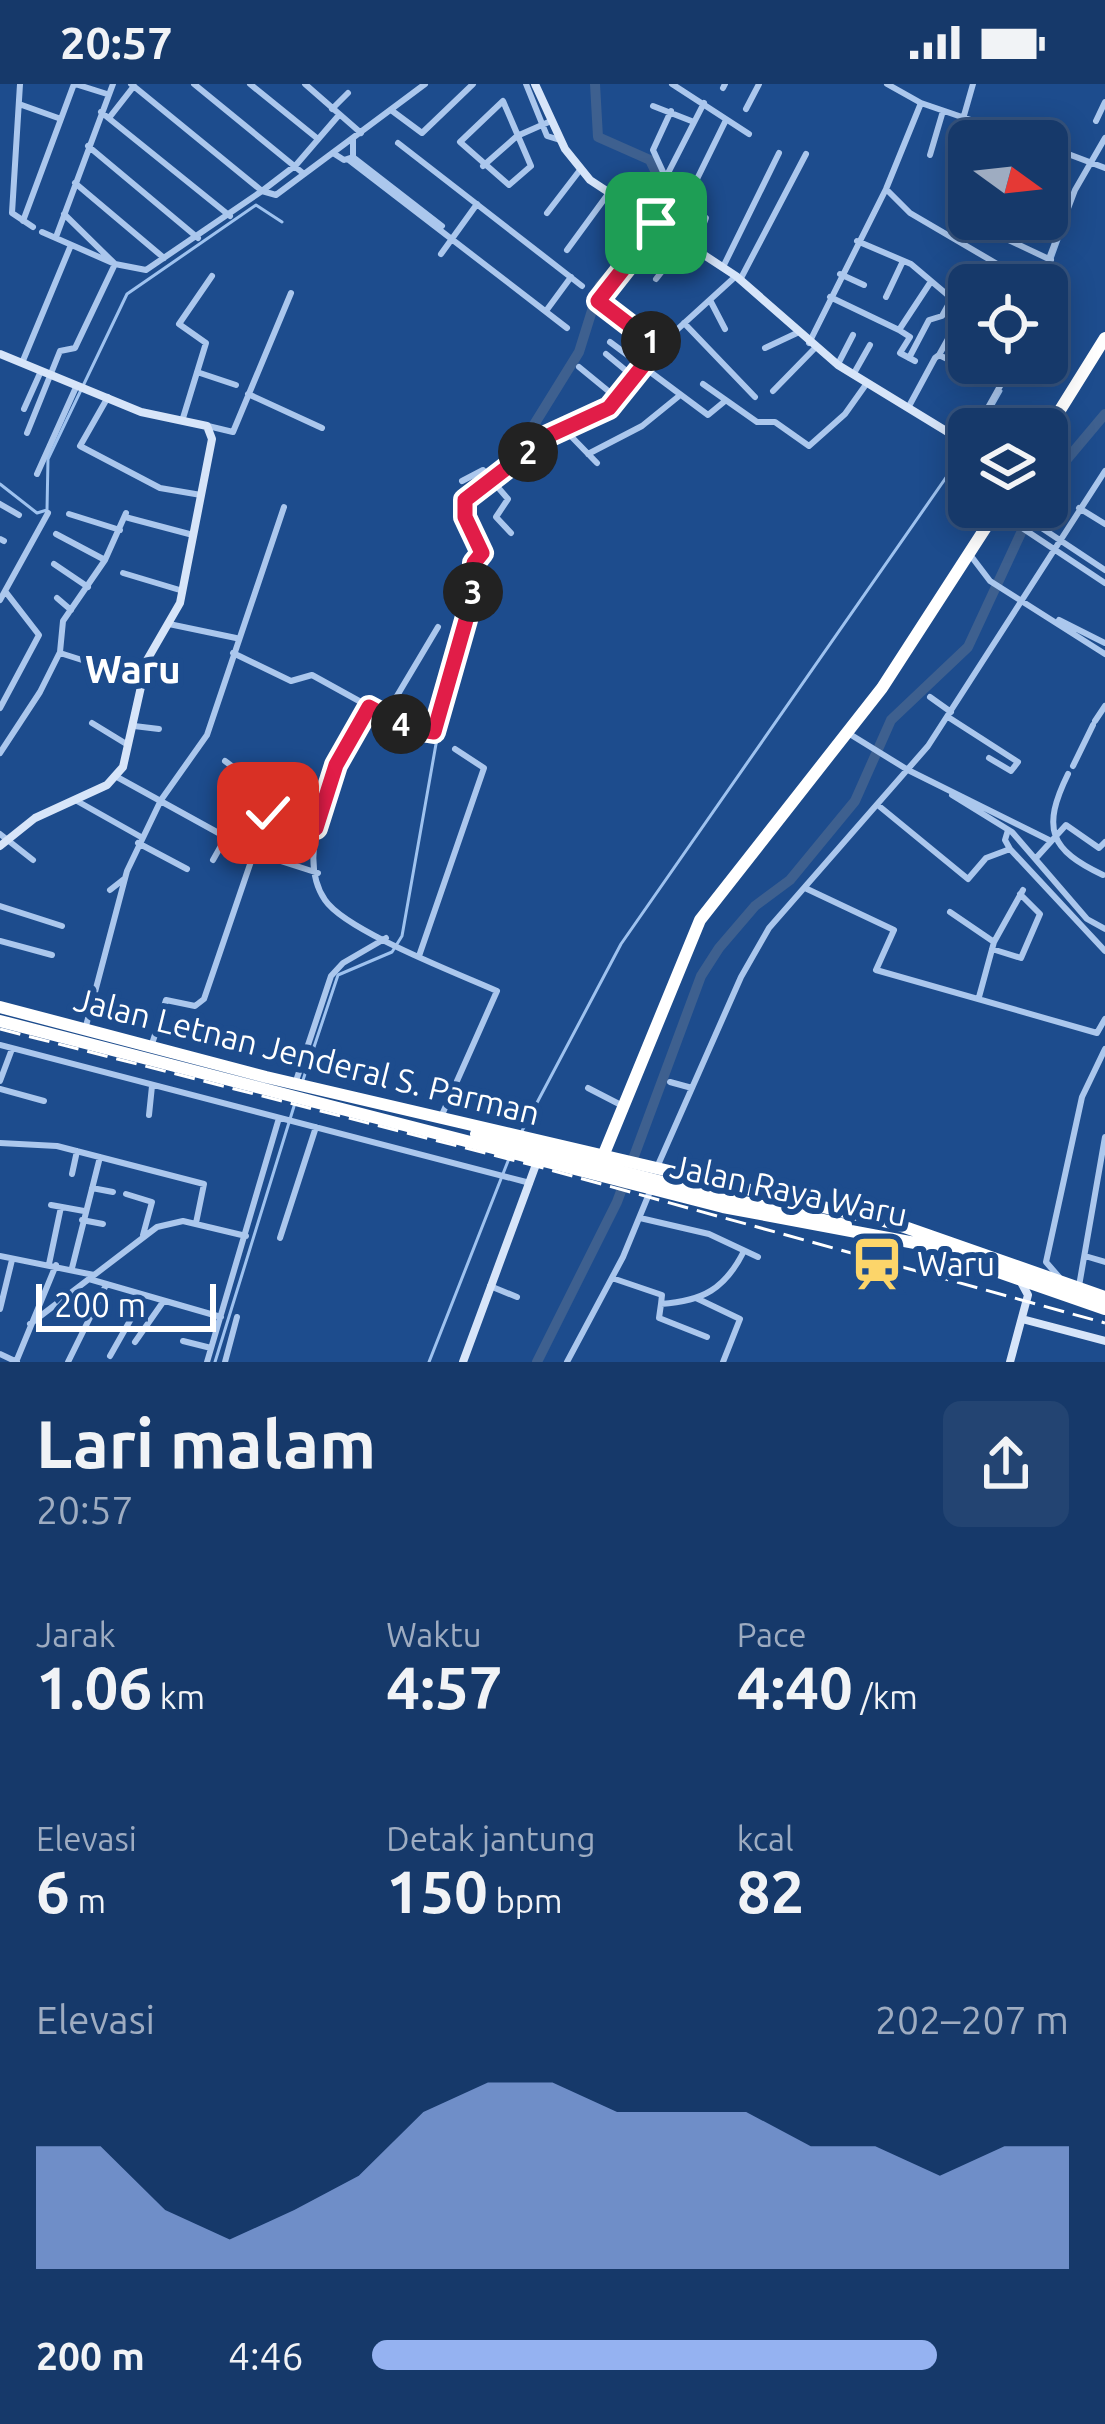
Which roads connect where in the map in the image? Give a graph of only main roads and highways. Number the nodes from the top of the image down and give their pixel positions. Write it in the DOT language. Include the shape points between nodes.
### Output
graph roads {
  1 [pos="1105,338"];
  2 [pos="1061,408"];
  3 [pos="988,528"];
  4 [pos="0,1007"];
  5 [pos="0,1021"];
  6 [pos="263,1083"];
  7 [pos="296,1090"];
  8 [pos="611,1128"];
  9 [pos="578,1151"];
  10 [pos="619,1161"];
  11 [pos="613,1178"];
  12 [pos="919,1240"];
  13 [pos="1105,1297"];
  14 [pos="1105,1309"];
  1 -- 2 [label="highway"];
  3 -- 8 [label="highway" via="848,733 710,903"];
  4 -- 6 [label="highway, Jalan Letnan Jenderal S. Parman"];
  5 -- 6 [label="highway"];
  6 -- 7 [label="highway"];
  7 -- 9 [label="highway, Jalan Letnan Jenderal S. Parman"];
  7 -- 11 [label="highway, Jalan Letnan Jenderal S. Parman"];
  7 -- 12 [label="highway, bridge"];
  8 -- 9 [label="highway"];
  8 -- 10 [label="highway"];
  9 -- 10 [label="highway, Jalan Letnan Jenderal S. Parman"];
  10 -- 11 [label="highway"];
  10 -- 12 [label="highway, Jalan Raya Waru" via="896,1224"];
  11 -- 12 [label="highway, Jalan Raya Waru"];
  12 -- 13 [label="highway, Jalan Raya Waru"];
  12 -- 14 [label="highway, Jalan Raya Waru"];
}
